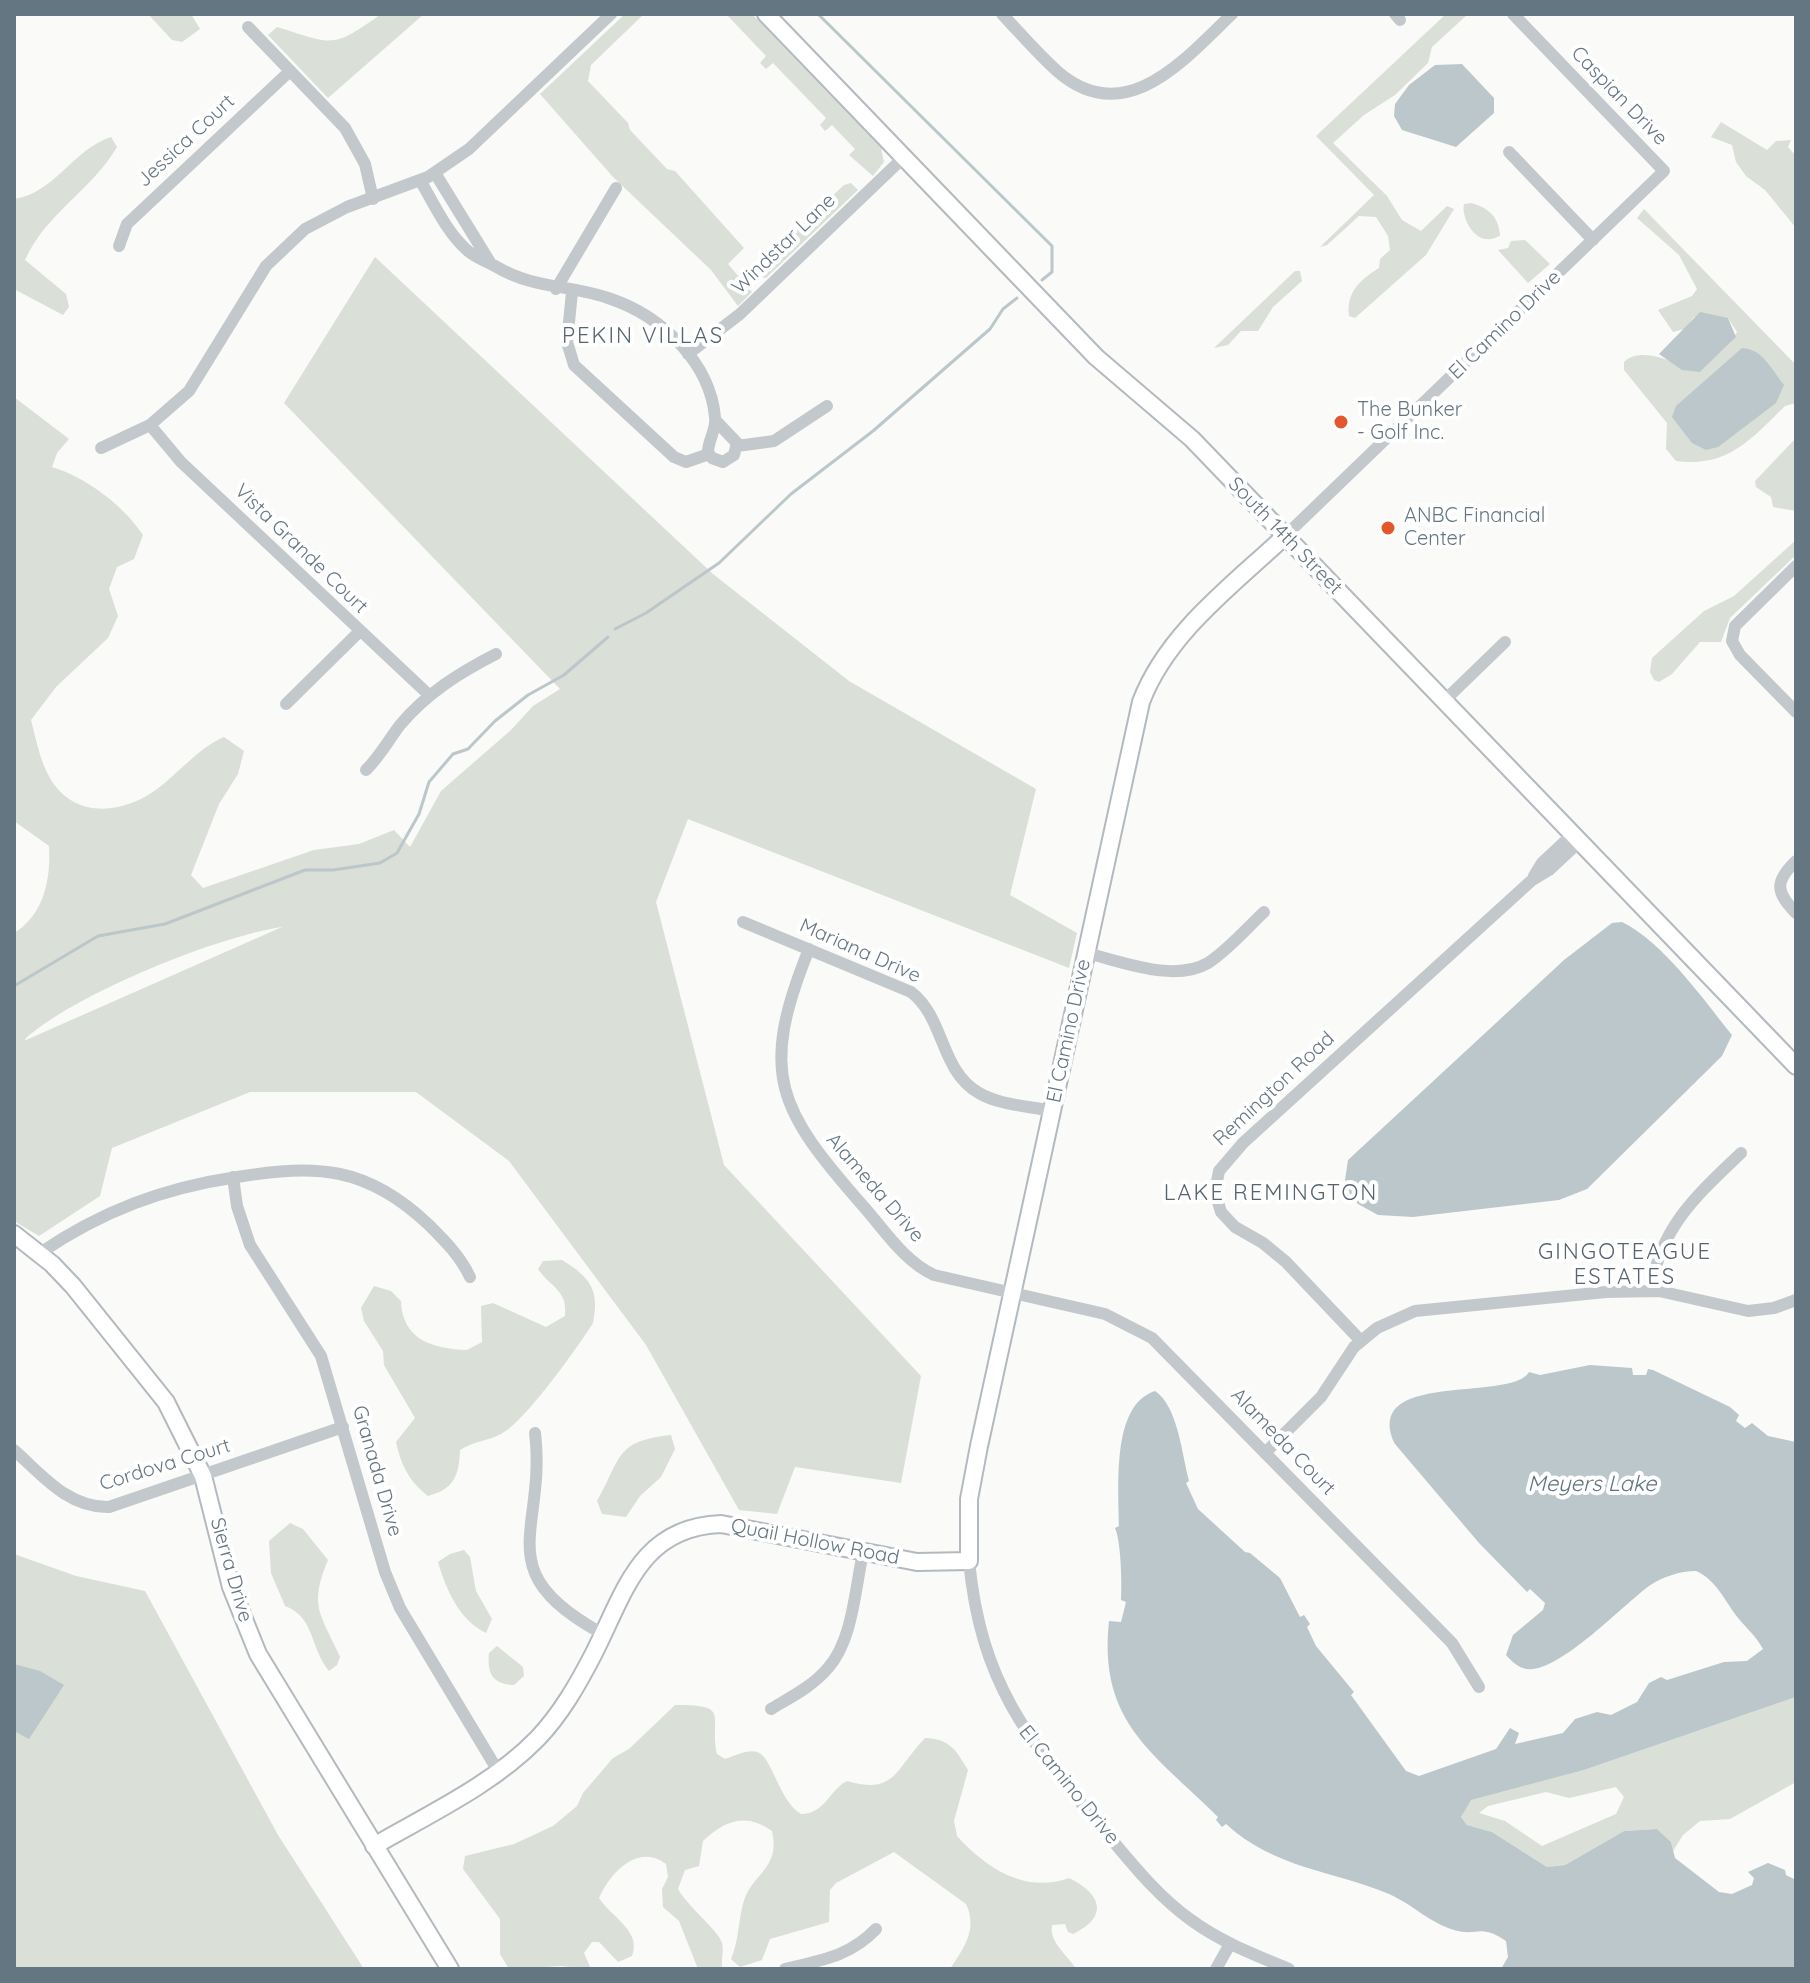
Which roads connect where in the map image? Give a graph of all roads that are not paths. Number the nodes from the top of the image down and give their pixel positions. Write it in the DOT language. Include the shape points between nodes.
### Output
graph roads {
  1 [pos="611,14"];
  2 [pos="766,14"];
  3 [pos="1002,14"];
  4 [pos="1232,14"];
  5 [pos="1513,14"];
  6 [pos="248,27"];
  7 [pos="290,71"];
  8 [pos="1509,152"];
  9 [pos="903,158"];
  10 [pos="1664,171"];
  11 [pos="435,173"];
  12 [pos="420,180"];
  13 [pos="616,188"];
  14 [pos="373,199"];
  15 [pos="1593,240"];
  16 [pos="119,246"];
  17 [pos="491,264"];
  18 [pos="556,289"];
  19 [pos="572,292"];
  20 [pos="688,354"];
  21 [pos="827,406"];
  22 [pos="716,421"];
  23 [pos="150,425"];
  24 [pos="737,446"];
  25 [pos="101,448"];
  26 [pos="709,454"];
  27 [pos="1285,536"];
  28 [pos="1796,566"];
  29 [pos="359,632"];
  30 [pos="1505,642"];
  31 [pos="496,654"];
  32 [pos="429,695"];
  33 [pos="1444,701"];
  34 [pos="286,704"];
  35 [pos="1796,712"];
  36 [pos="366,770"];
  37 [pos="1576,838"];
  38 [pos="1796,861"];
  39 [pos="1264,912"];
  40 [pos="1796,913"];
  41 [pos="743,922"];
  42 [pos="809,949"];
  43 [pos="1086,953"];
  44 [pos="1796,1066"];
  45 [pos="1051,1111"];
  46 [pos="1741,1153"];
  47 [pos="233,1177"];
  48 [pos="14,1234"];
  49 [pos="40,1253"];
  50 [pos="470,1277"];
  51 [pos="1651,1291"];
  52 [pos="1012,1294"];
  53 [pos="1796,1300"];
  54 [pos="1361,1341"];
  55 [pos="343,1427"];
  56 [pos="535,1433"];
  57 [pos="14,1450"];
  58 [pos="1265,1453"];
  59 [pos="203,1476"];
  60 [pos="863,1553"];
  61 [pos="969,1561"];
  62 [pos="603,1634"];
  63 [pos="1479,1687"];
  64 [pos="771,1709"];
  65 [pos="498,1771"];
  66 [pos="374,1846"];
  67 [pos="876,1929"];
  68 [pos="1230,1944"];
  69 [pos="450,1969"];
  70 [pos="785,1969"];
  71 [pos="1216,1969"];
  72 [pos="1289,1969"];
  1 -- 11 [label="street" via="469,149"];
  2 -- 9 [label="street, South 14th Street"];
  3 -- 4 [label="street" via="1070,81 1098,93 1117,94 1159,80"];
  5 -- 10 [label="street, Caspian Drive"];
  6 -- 7 [label="street"];
  7 -- 14 [label="street" via="357,145"];
  7 -- 16 [label="street, Jessica Court" via="127,224"];
  8 -- 15 [label="street"];
  9 -- 20 [label="street, Windstar Lane" via="740,314"];
  9 -- 27 [label="street, South 14th Street" via="1096,357 1192,439"];
  10 -- 15 [label="street, El Camino Drive"];
  11 -- 12 [label="street"];
  11 -- 17 [label="street"];
  12 -- 14 [label="street"];
  12 -- 17 [label="street" via="454,235"];
  13 -- 18 [label="street"];
  14 -- 23 [label="street" via="305,229 266,266 189,391"];
  15 -- 27 [label="street, El Camino Drive"];
  17 -- 18 [label="street" via="521,280"];
  18 -- 19 [label="street"];
  19 -- 20 [label="street" via="611,298 645,315"];
  19 -- 26 [label="street" via="567,342 574,365 674,457 686,462"];
  20 -- 22 [label="street" via="706,384"];
  21 -- 24 [label="street" via="774,441"];
  22 -- 24 [label="street"];
  22 -- 26 [label="street"];
  23 -- 25 [label="street"];
  23 -- 29 [label="street, Vista Grande Court" via="181,462"];
  24 -- 26 [label="street" via="723,462"];
  27 -- 33 [label="street, South 14th Street"];
  27 -- 43 [label="street, El Camino Drive" via="1178,639 1148,683"];
  28 -- 35 [label="street" via="1739,621 1732,641"];
  29 -- 32 [label="street, Vista Grande Court"];
  29 -- 34 [label="street"];
  30 -- 33 [label="street"];
  31 -- 32 [label="street"];
  32 -- 36 [label="street"];
  33 -- 37 [label="street, South 14th Street"];
  37 -- 44 [label="street, South 14th Street"];
  37 -- 54 [label="street, Remington Road" via="1549,870 1243,1143 1219,1171 1217,1203 1228,1221 1273,1251"];
  38 -- 40 [label="street" via="1778,888"];
  39 -- 43 [label="street" via="1211,961 1191,970 1169,971"];
  41 -- 42 [label="street, Mariana Drive"];
  42 -- 45 [label="street, Mariana Drive" via="918,998 956,1071 978,1093"];
  42 -- 52 [label="street, Alameda Drive" via="785,1011 780,1040 789,1101 807,1139 917,1266"];
  43 -- 45 [label="street, El Camino Drive"];
  45 -- 52 [label="street, El Camino Drive"];
  46 -- 51 [label="street" via="1677,1219 1659,1255"];
  47 -- 49 [label="street" via="139,1199"];
  47 -- 50 [label="street" via="305,1168 368,1183 415,1213 451,1247"];
  47 -- 55 [label="street, Granada Drive" via="250,1245 316,1347"];
  48 -- 49 [label="street, Sierra Drive"];
  49 -- 59 [label="street, Sierra Drive" via="153,1383 184,1432"];
  51 -- 53 [label="street" via="1748,1311"];
  51 -- 54 [label="street" via="1429,1308 1402,1315"];
  52 -- 58 [label="street, Alameda Court" via="1105,1314 1137,1327"];
  52 -- 61 [label="street, El Camino Drive" via="971,1485"];
  54 -- 58 [label="street" via="1321,1397"];
  55 -- 59 [label="street, Cordova Court"];
  55 -- 65 [label="street, Granada Drive" via="400,1608"];
  56 -- 62 [label="street" via="538,1470 528,1529 533,1564 555,1603"];
  57 -- 59 [label="street, Cordova Court" via="72,1499 97,1507 123,1504"];
  58 -- 63 [label="street, Alameda Court" via="1452,1643"];
  59 -- 66 [label="street, Sierra Drive" via="231,1587 250,1637"];
  60 -- 61 [label="street, Quail Hollow Road" via="927,1563"];
  60 -- 62 [label="street, Quail Hollow Road" via="732,1525 687,1529 641,1562"];
  60 -- 64 [label="street" via="834,1661"];
  61 -- 68 [label="street, El Camino Drive" via="983,1645 1026,1734 1158,1892"];
  62 -- 65 [label="street, Quail Hollow Road" via="554,1720"];
  65 -- 66 [label="street, Quail Hollow Road"];
  66 -- 69 [label="street, Sierra Drive"];
  67 -- 70 [label="street" via="845,1954"];
  68 -- 71 [label="street"];
  68 -- 72 [label="street, El Camino Drive"];
}
